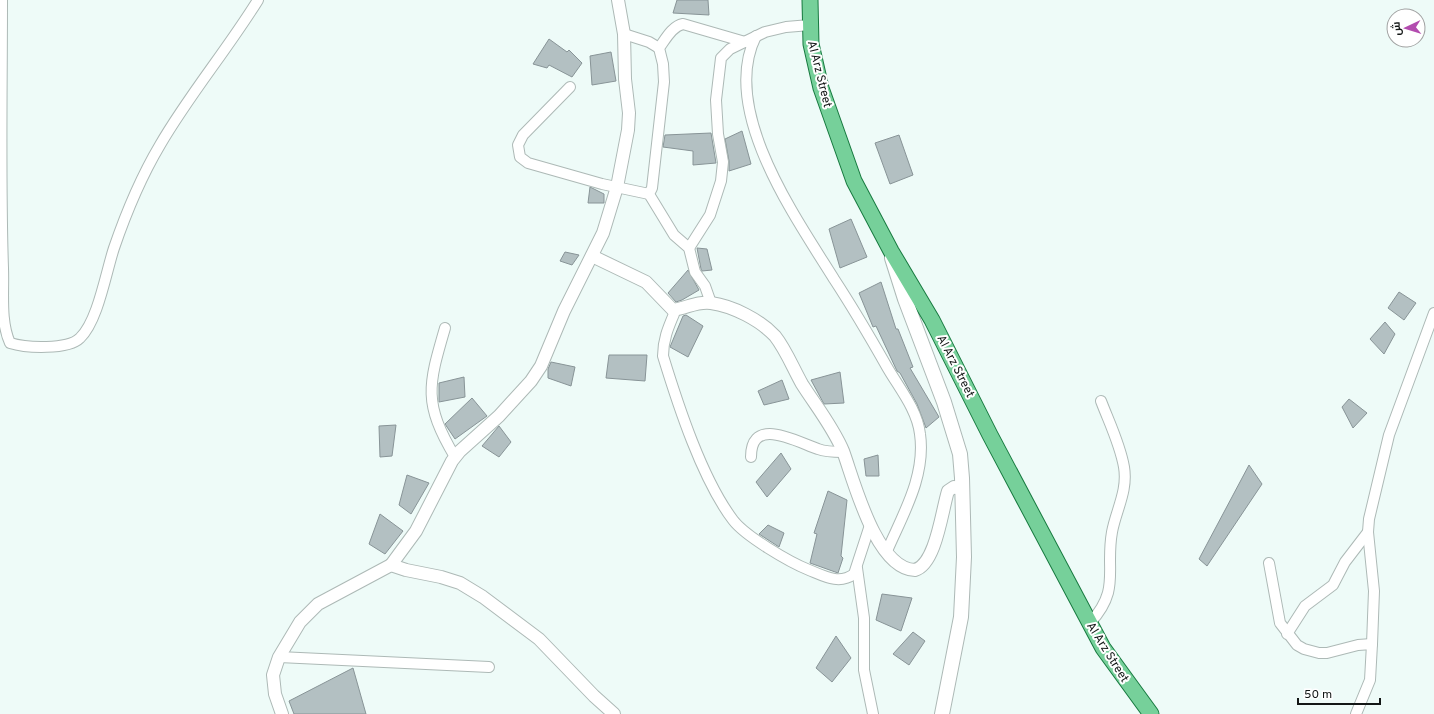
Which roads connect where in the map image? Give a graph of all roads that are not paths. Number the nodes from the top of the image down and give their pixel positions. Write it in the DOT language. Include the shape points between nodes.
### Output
graph roads {
  1 [pos="2,0"];
  2 [pos="258,0"];
  3 [pos="618,0"];
  4 [pos="810,0"];
  5 [pos="810,25"];
  6 [pos="624,34"];
  7 [pos="756,36"];
  8 [pos="744,42"];
  9 [pos="659,48"];
  10 [pos="570,87"];
  11 [pos="617,187"];
  12 [pos="649,194"];
  13 [pos="689,248"];
  14 [pos="891,251"];
  15 [pos="592,256"];
  16 [pos="711,303"];
  17 [pos="673,310"];
  18 [pos="1434,313"];
  19 [pos="445,328"];
  20 [pos="1101,401"];
  21 [pos="843,452"];
  22 [pos="455,457"];
  23 [pos="751,458"];
  24 [pos="963,490"];
  25 [pos="870,525"];
  26 [pos="1368,532"];
  27 [pos="887,551"];
  28 [pos="1269,563"];
  29 [pos="391,564"];
  30 [pos="858,568"];
  31 [pos="1090,624"];
  32 [pos="1287,634"];
  33 [pos="1372,644"];
  34 [pos="279,657"];
  35 [pos="488,667"];
  36 [pos="282,714"];
  37 [pos="614,714"];
  38 [pos="873,714"];
  39 [pos="942,714"];
  40 [pos="1151,714"];
  41 [pos="1356,714"];
  1 -- 2 [label="street" via="4,315 10,343 22,347 65,344 79,340 86,332 94,316 114,248 138,187 156,152"];
  3 -- 6 [label="street"];
  4 -- 5 [label="main road, Al Arz Street"];
  5 -- 7 [label="street" via="774,29"];
  5 -- 14 [label="main road, Al Arz Street" via="811,44 821,88 840,145 854,181"];
  6 -- 9 [label="street"];
  6 -- 11 [label="street" via="629,113"];
  7 -- 8 [label="street"];
  7 -- 27 [label="street" via="748,63 746,88 748,109 755,133 779,187 875,344 918,421 920,468"];
  8 -- 9 [label="street" via="683,24 674,29"];
  8 -- 13 [label="street" via="724,52 719,63 716,100 722,162 721,182 710,215"];
  9 -- 12 [label="street" via="664,82 652,188"];
  10 -- 11 [label="street" via="523,135 518,145 520,157 528,163"];
  11 -- 12 [label="street"];
  11 -- 15 [label="street" via="603,233"];
  12 -- 13 [label="street" via="674,235"];
  13 -- 16 [label="street" via="695,272"];
  14 -- 24 [label="main road" via="894,267 944,402 960,454"];
  14 -- 31 [label="main road, Al Arz Street" via="932,320"];
  15 -- 17 [label="street" via="646,282"];
  15 -- 22 [label="street" via="531,381 499,416"];
  16 -- 17 [label="street" via="696,302"];
  16 -- 21 [label="street" via="734,309 774,336"];
  17 -- 30 [label="street" via="674,314 663,346 663,356 703,467 733,520 762,544 827,577 846,579"];
  18 -- 26 [label="street" via="1389,436"];
  19 -- 22 [label="street" via="431,385 432,404 436,423"];
  20 -- 31 [label="street" via="1122,457 1124,487 1111,534 1111,575 1108,594 1102,608"];
  21 -- 23 [label="street" via="819,450 771,433 758,438 753,445"];
  21 -- 25 [label="street" via="858,500"];
  22 -- 29 [label="street" via="416,531"];
  24 -- 27 [label="street" via="954,487 948,491 932,548 920,569 910,570 901,567"];
  24 -- 39 [label="main road" via="961,617"];
  25 -- 27 [label="street"];
  25 -- 30 [label="street"];
  26 -- 32 [label="street" via="1345,562 1333,585 1305,606"];
  26 -- 33 [label="street" via="1374,591"];
  28 -- 32 [label="street" via="1280,623"];
  29 -- 34 [label="street" via="318,604 300,622"];
  29 -- 37 [label="street" via="460,583 483,597 539,639"];
  30 -- 38 [label="street" via="864,618 864,670"];
  31 -- 40 [label="main road, Al Arz Street" via="1103,648"];
  32 -- 33 [label="street" via="1297,645 1319,653"];
  33 -- 41 [label="street" via="1370,680"];
  34 -- 35 [label="street"];
  34 -- 36 [label="street" via="273,675 275,694"];
}
